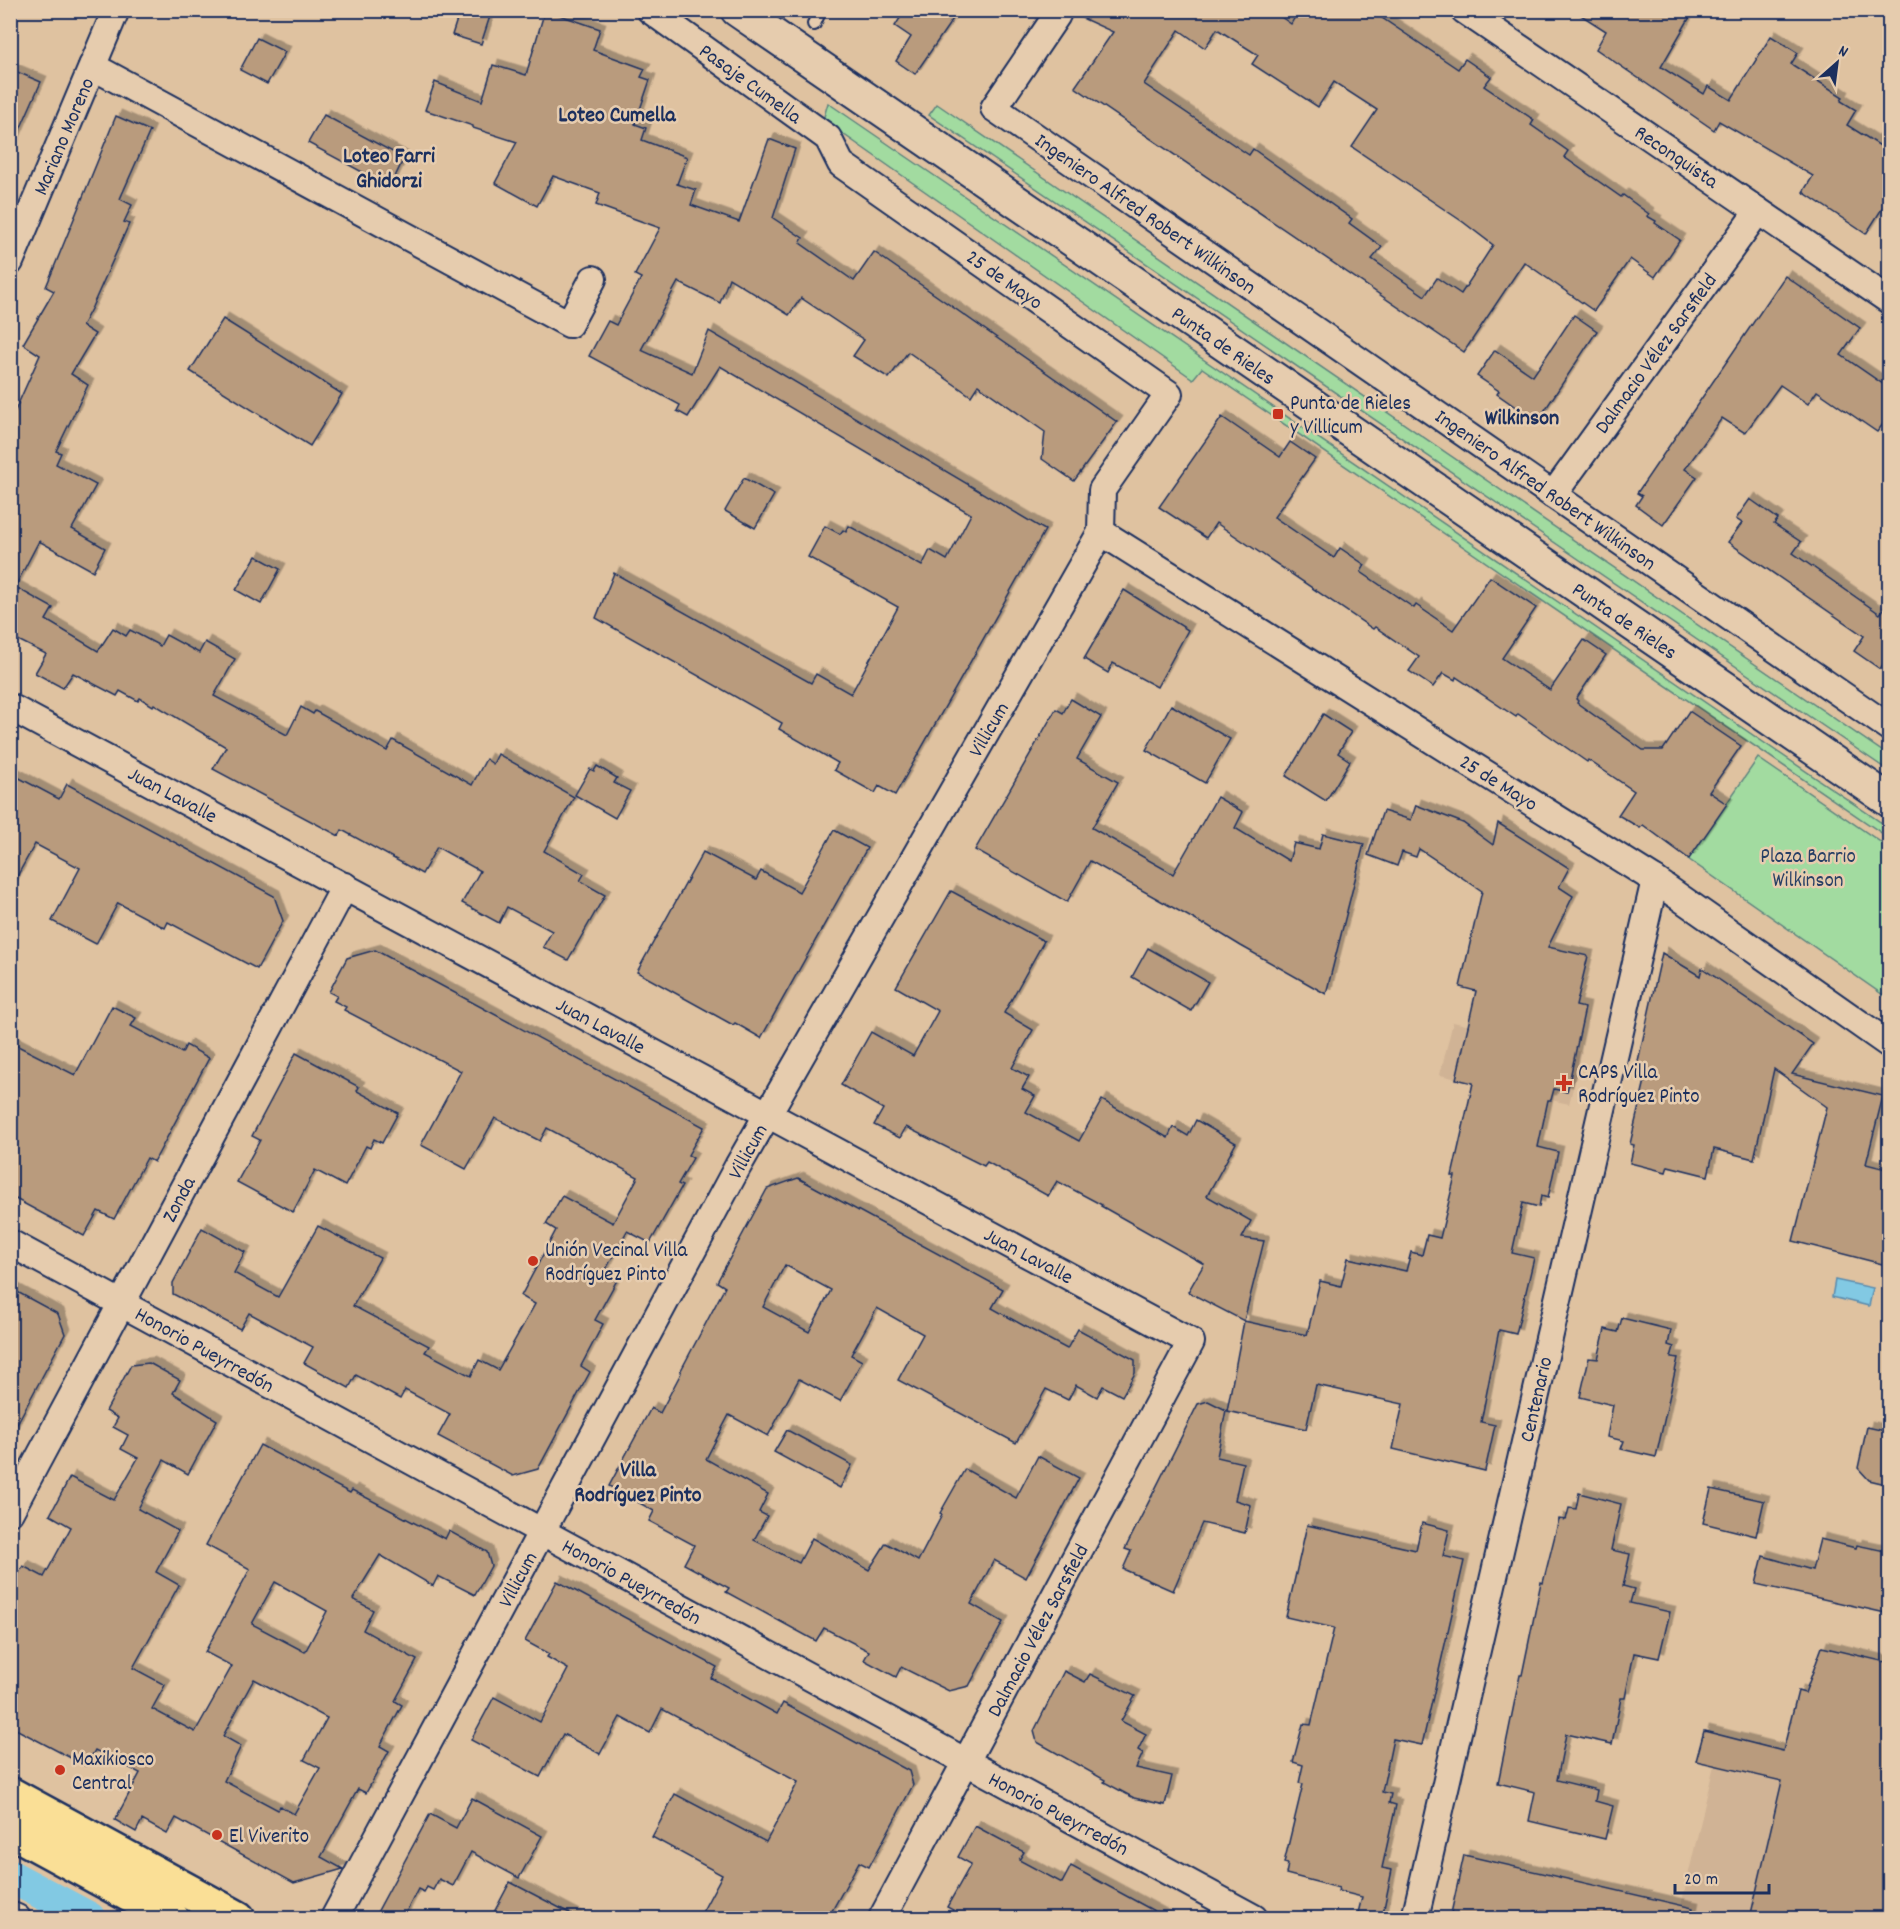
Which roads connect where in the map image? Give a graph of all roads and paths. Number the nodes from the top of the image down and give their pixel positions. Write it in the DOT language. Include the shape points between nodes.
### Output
graph roads {
  1 [pos="116,10"];
  2 [pos="650,10"];
  3 [pos="737,10"];
  4 [pos="820,10"];
  5 [pos="1464,10"];
  6 [pos="1057,15"];
  7 [pos="814,24"];
  8 [pos="92,66"];
  9 [pos="841,164"];
  10 [pos="1758,211"];
  11 [pos="10,262"];
  12 [pos="593,279"];
  13 [pos="1890,301"];
  14 [pos="1169,394"];
  15 [pos="1553,495"];
  16 [pos="1101,532"];
  17 [pos="10,707"];
  18 [pos="1890,728"];
  19 [pos="1890,801"];
  20 [pos="1655,880"];
  21 [pos="345,886"];
  22 [pos="1890,1045"];
  23 [pos="768,1114"];
  24 [pos="10,1243"];
  25 [pos="122,1303"];
  26 [pos="1191,1342"];
  27 [pos="10,1512"];
  28 [pos="542,1532"];
  29 [pos="966,1762"];
  30 [pos="10,1794"];
  31 [pos="10,1830"];
  32 [pos="10,1915"];
  33 [pos="17,1918"];
  34 [pos="172,1918"];
  35 [pos="238,1918"];
  36 [pos="334,1918"];
  37 [pos="882,1918"];
  38 [pos="1254,1918"];
  39 [pos="1415,1918"];
  1 -- 8 [label="street, Mariano Moreno"];
  2 -- 9 [label="street, Pasaje Cumella" via="828,138"];
  3 -- 19 [label="street, Punta de Rieles"];
  4 -- 7 [label="lane"];
  5 -- 10 [label="street, Reconquista"];
  6 -- 15 [label="street, Ingeniero Alfred Robert Wilkinson" via="994,108"];
  8 -- 11 [label="street, Mariano Moreno"];
  8 -- 12 [label="street" via="569,324"];
  9 -- 14 [label="street, 25 de Mayo"];
  10 -- 13 [label="street, Reconquista"];
  10 -- 15 [label="street, Dalmacio Vélez Sarsfield"];
  14 -- 16 [label="street, Villicum" via="1102,490"];
  15 -- 18 [label="street, Ingeniero Alfred Robert Wilkinson"];
  16 -- 20 [label="street, 25 de Mayo"];
  16 -- 23 [label="street, Villicum"];
  17 -- 21 [label="street, Juan Lavalle"];
  20 -- 22 [label="street, 25 de Mayo"];
  20 -- 39 [label="street, Centenario"];
  21 -- 23 [label="street, Juan Lavalle"];
  21 -- 25 [label="street, Zonda"];
  23 -- 26 [label="street, Juan Lavalle"];
  23 -- 28 [label="street, Villicum"];
  24 -- 25 [label="street, Honorio Pueyrredón"];
  25 -- 27 [label="street, Zonda"];
  25 -- 28 [label="street, Honorio Pueyrredón"];
  26 -- 29 [label="street, Dalmacio Vélez Sarsfield"];
  28 -- 29 [label="street, Honorio Pueyrredón"];
  28 -- 36 [label="street, Villicum"];
  29 -- 37 [label="street, Dalmacio Vélez Sarsfield"];
  29 -- 38 [label="street, Honorio Pueyrredón"];
  30 -- 35 [label="main road"];
  31 -- 34 [label="main road"];
  32 -- 33 [label="street"];
}
